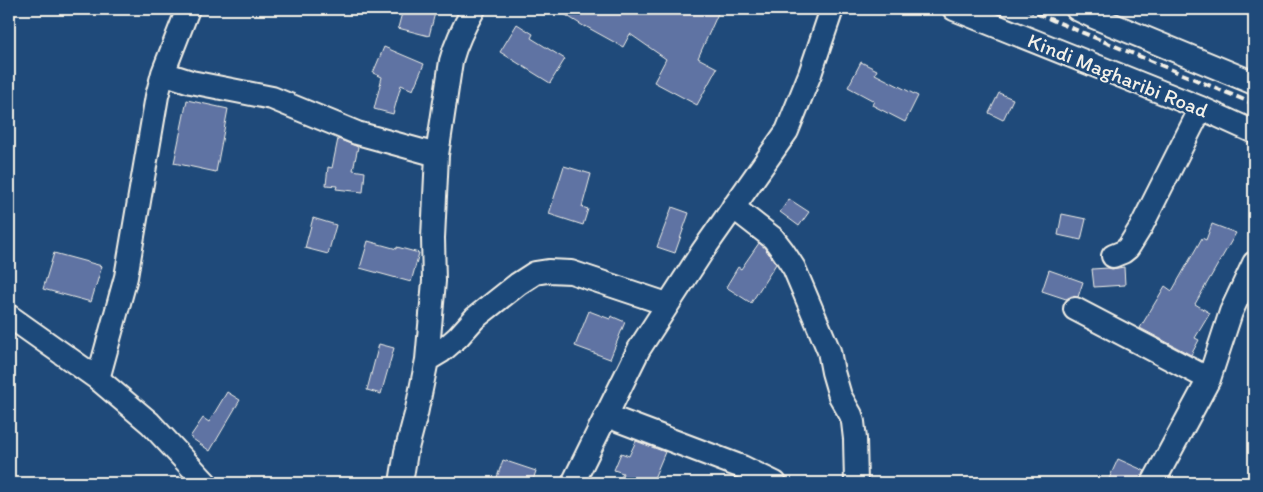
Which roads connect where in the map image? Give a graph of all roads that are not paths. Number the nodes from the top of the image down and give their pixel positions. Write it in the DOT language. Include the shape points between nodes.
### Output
graph roads {
  1 [pos="188,9"];
  2 [pos="474,9"];
  3 [pos="832,9"];
  4 [pos="954,9"];
  5 [pos="1077,9"];
  6 [pos="163,74"];
  7 [pos="1254,83"];
  8 [pos="1201,108"];
  9 [pos="1254,132"];
  10 [pos="437,155"];
  11 [pos="733,207"];
  12 [pos="1113,256"];
  13 [pos="1254,263"];
  14 [pos="667,304"];
  15 [pos="1075,309"];
  16 [pos="9,316"];
  17 [pos="426,360"];
  18 [pos="98,379"];
  19 [pos="1209,379"];
  20 [pos="607,416"];
  21 [pos="206,483"];
  22 [pos="401,483"];
  23 [pos="573,483"];
  24 [pos="775,483"];
  25 [pos="856,483"];
  26 [pos="1153,483"];
  1 -- 6 [label="street"];
  2 -- 10 [label="street" via="461,31 451,61"];
  3 -- 11 [label="street" via="787,131"];
  4 -- 8 [label="street, Kindi Magharibi Road"];
  5 -- 7 [label="street"];
  6 -- 10 [label="street" via="272,98 357,133"];
  6 -- 18 [label="street" via="126,278"];
  8 -- 9 [label="street, Kindi Magharibi Road"];
  8 -- 12 [label="street" via="1131,244"];
  10 -- 17 [label="street" via="434,280"];
  11 -- 14 [label="street"];
  11 -- 25 [label="street" via="773,238 794,268 829,351 840,396 851,414 856,439"];
  13 -- 19 [label="street" via="1231,312"];
  14 -- 17 [label="street" via="571,272 535,273 475,318 442,351"];
  14 -- 20 [label="street" via="639,349"];
  15 -- 19 [label="street"];
  16 -- 18 [label="street"];
  17 -- 22 [label="street"];
  18 -- 21 [label="street" via="150,423"];
  19 -- 26 [label="street"];
  20 -- 23 [label="street"];
  20 -- 24 [label="street" via="742,467"];
}
